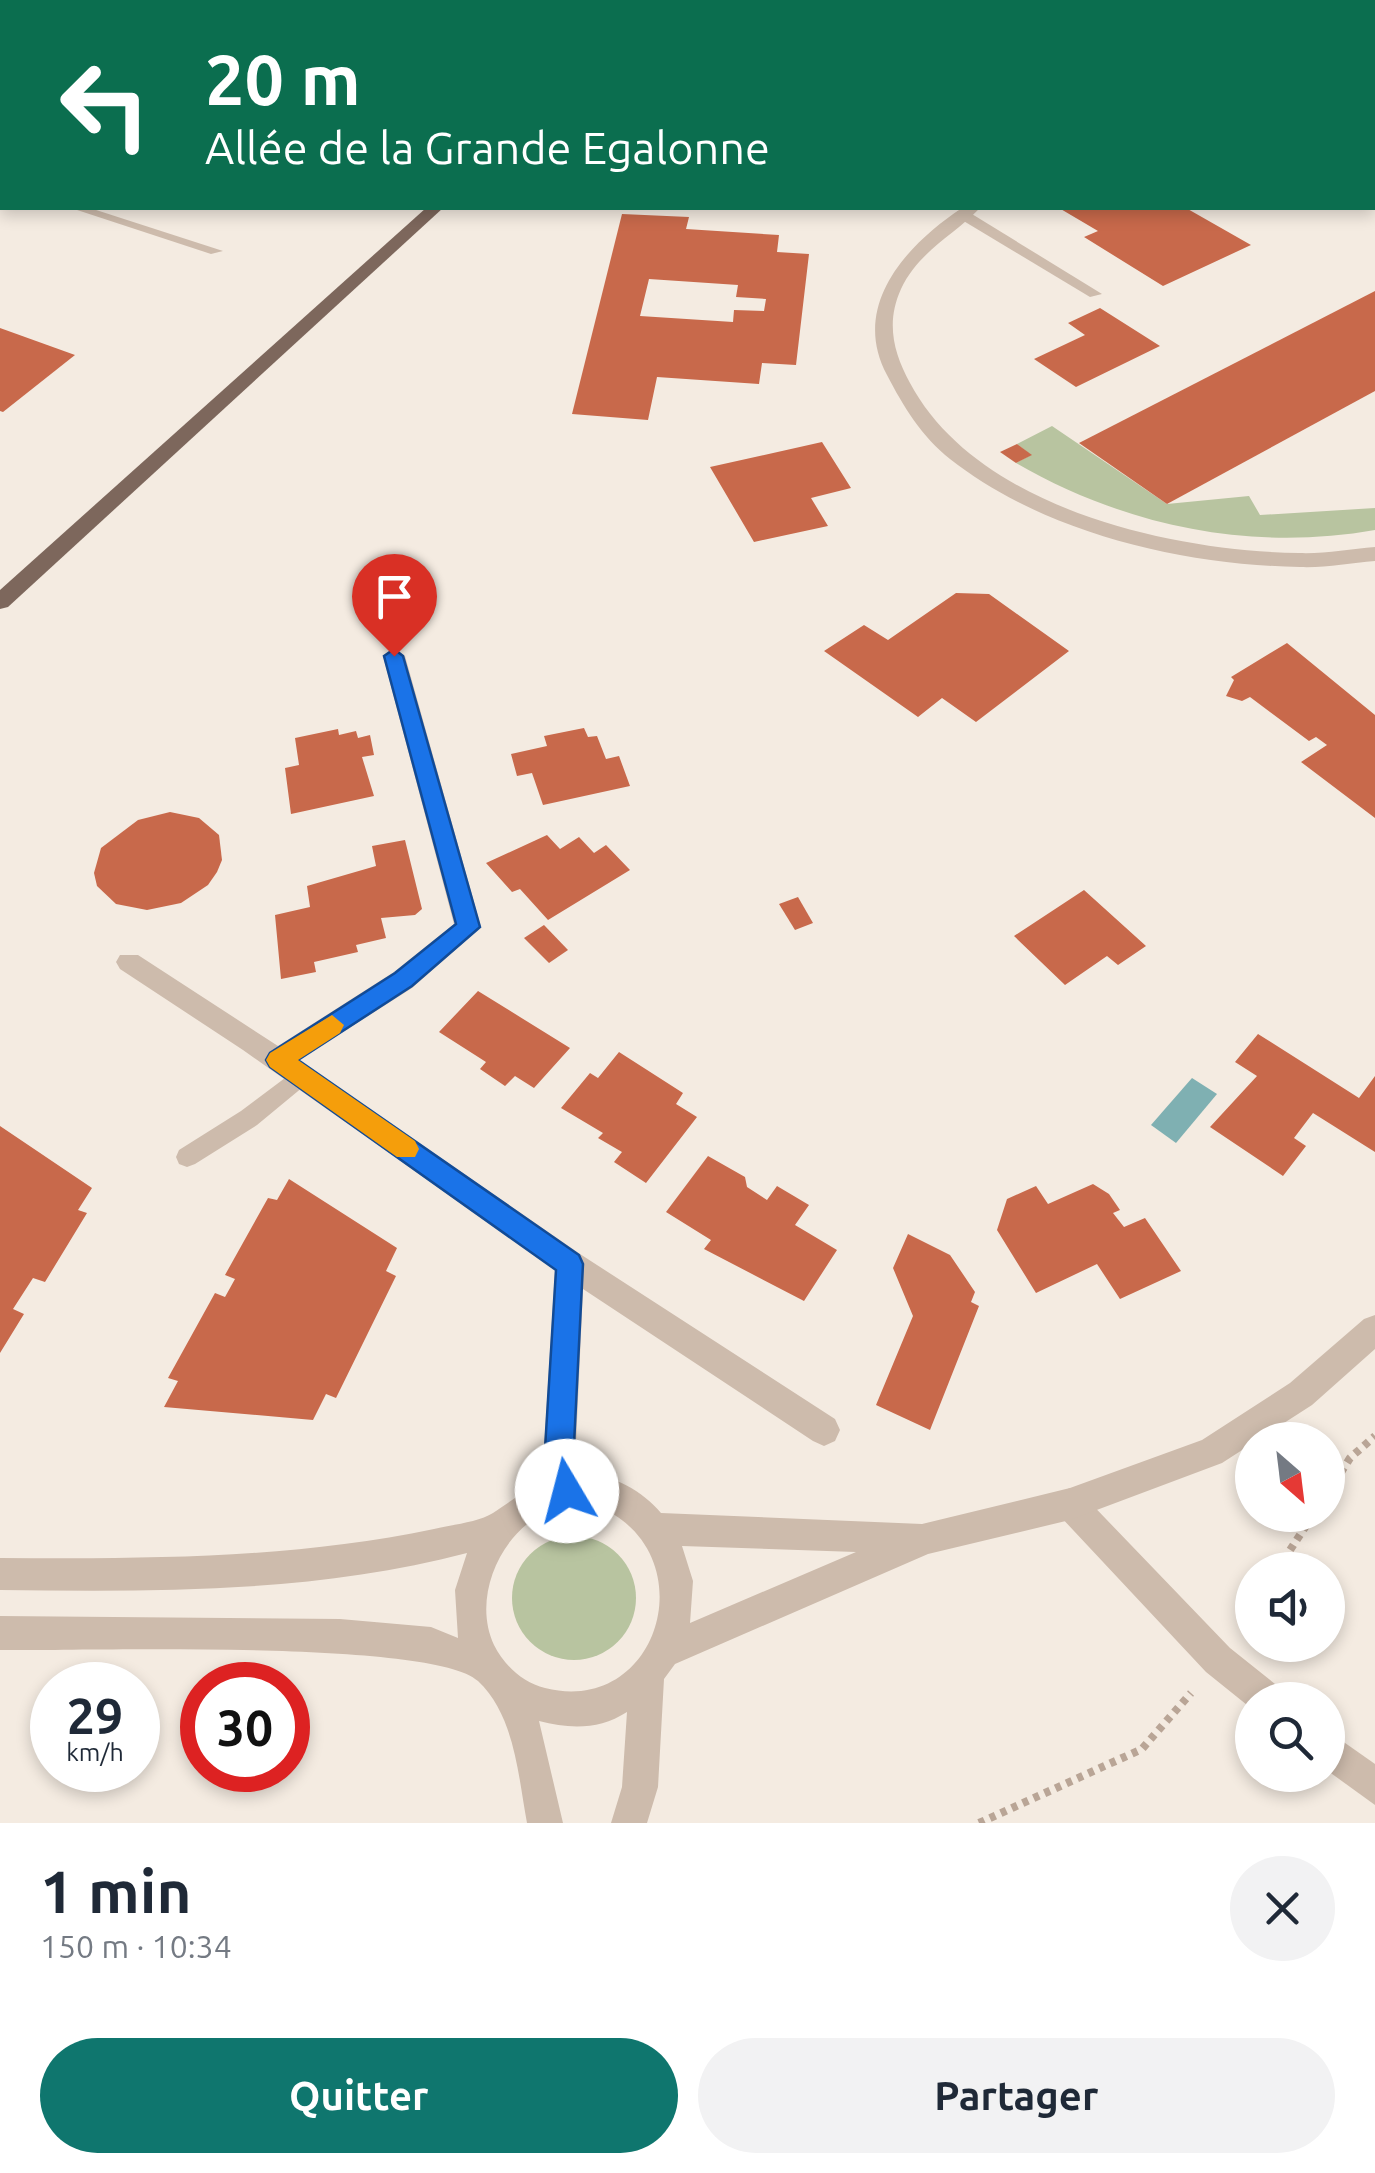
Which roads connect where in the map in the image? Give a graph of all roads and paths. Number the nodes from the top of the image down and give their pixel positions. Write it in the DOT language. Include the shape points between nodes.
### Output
graph roads {
  1 [pos="84,210"];
  2 [pos="434,210"];
  3 [pos="967,210"];
  4 [pos="216,252"];
  5 [pos="1095,294"];
  6 [pos="1375,554"];
  7 [pos="0,602"];
  8 [pos="394,656"];
  9 [pos="129,962"];
  10 [pos="290,1068"];
  11 [pos="187,1158"];
  12 [pos="570,1264"];
  13 [pos="1375,1329"];
  14 [pos="824,1430"];
  15 [pos="1375,1436"];
  16 [pos="1345,1466"];
  17 [pos="567,1491"];
  18 [pos="1070,1504"];
  19 [pos="500,1528"];
  20 [pos="658,1529"];
  21 [pos="927,1538"];
  22 [pos="0,1574"];
  23 [pos="0,1633"];
  24 [pos="1235,1634"];
  25 [pos="1218,1660"];
  26 [pos="656,1664"];
  27 [pos="487,1666"];
  28 [pos="1246,1682"];
  29 [pos="512,1693"];
  30 [pos="1345,1762"];
  31 [pos="1375,1787"];
  32 [pos="544,1823"];
  33 [pos="629,1823"];
  34 [pos="979,1823"];
  1 -- 4 [label="lane"];
  2 -- 7 [label="main road"];
  3 -- 5 [label="lane"];
  3 -- 6 [label="street" via="930,235 902,268 880,337 915,416 960,458 1033,502 1163,542 1294,560"];
  8 -- 10 [label="street" via="468,927"];
  9 -- 10 [label="street"];
  10 -- 11 [label="lane" via="250,1118"];
  10 -- 12 [label="street"];
  12 -- 14 [label="street"];
  12 -- 17 [label="street" via="558,1465"];
  13 -- 18 [label="street" via="1301,1394 1211,1452"];
  15 -- 16 [label="path"];
  17 -- 19 [label="street" via="521,1508"];
  17 -- 20 [label="street" via="597,1490 635,1507"];
  18 -- 21 [label="street"];
  18 -- 25 [label="street"];
  19 -- 22 [label="street" via="348,1562"];
  19 -- 27 [label="street" via="480,1558 470,1595 473,1632"];
  20 -- 21 [label="street"];
  20 -- 26 [label="street" via="679,1587 677,1619"];
  21 -- 26 [label="street"];
  23 -- 27 [label="street" via="340,1636 431,1644"];
  24 -- 25 [label="path"];
  25 -- 28 [label="street"];
  25 -- 34 [label="path" via="1142,1749"];
  26 -- 29 [label="street" via="616,1701 581,1711 545,1709"];
  26 -- 33 [label="street"];
  27 -- 29 [label="street"];
  29 -- 32 [label="street" via="532,1750"];
  30 -- 31 [label="street"];
}
